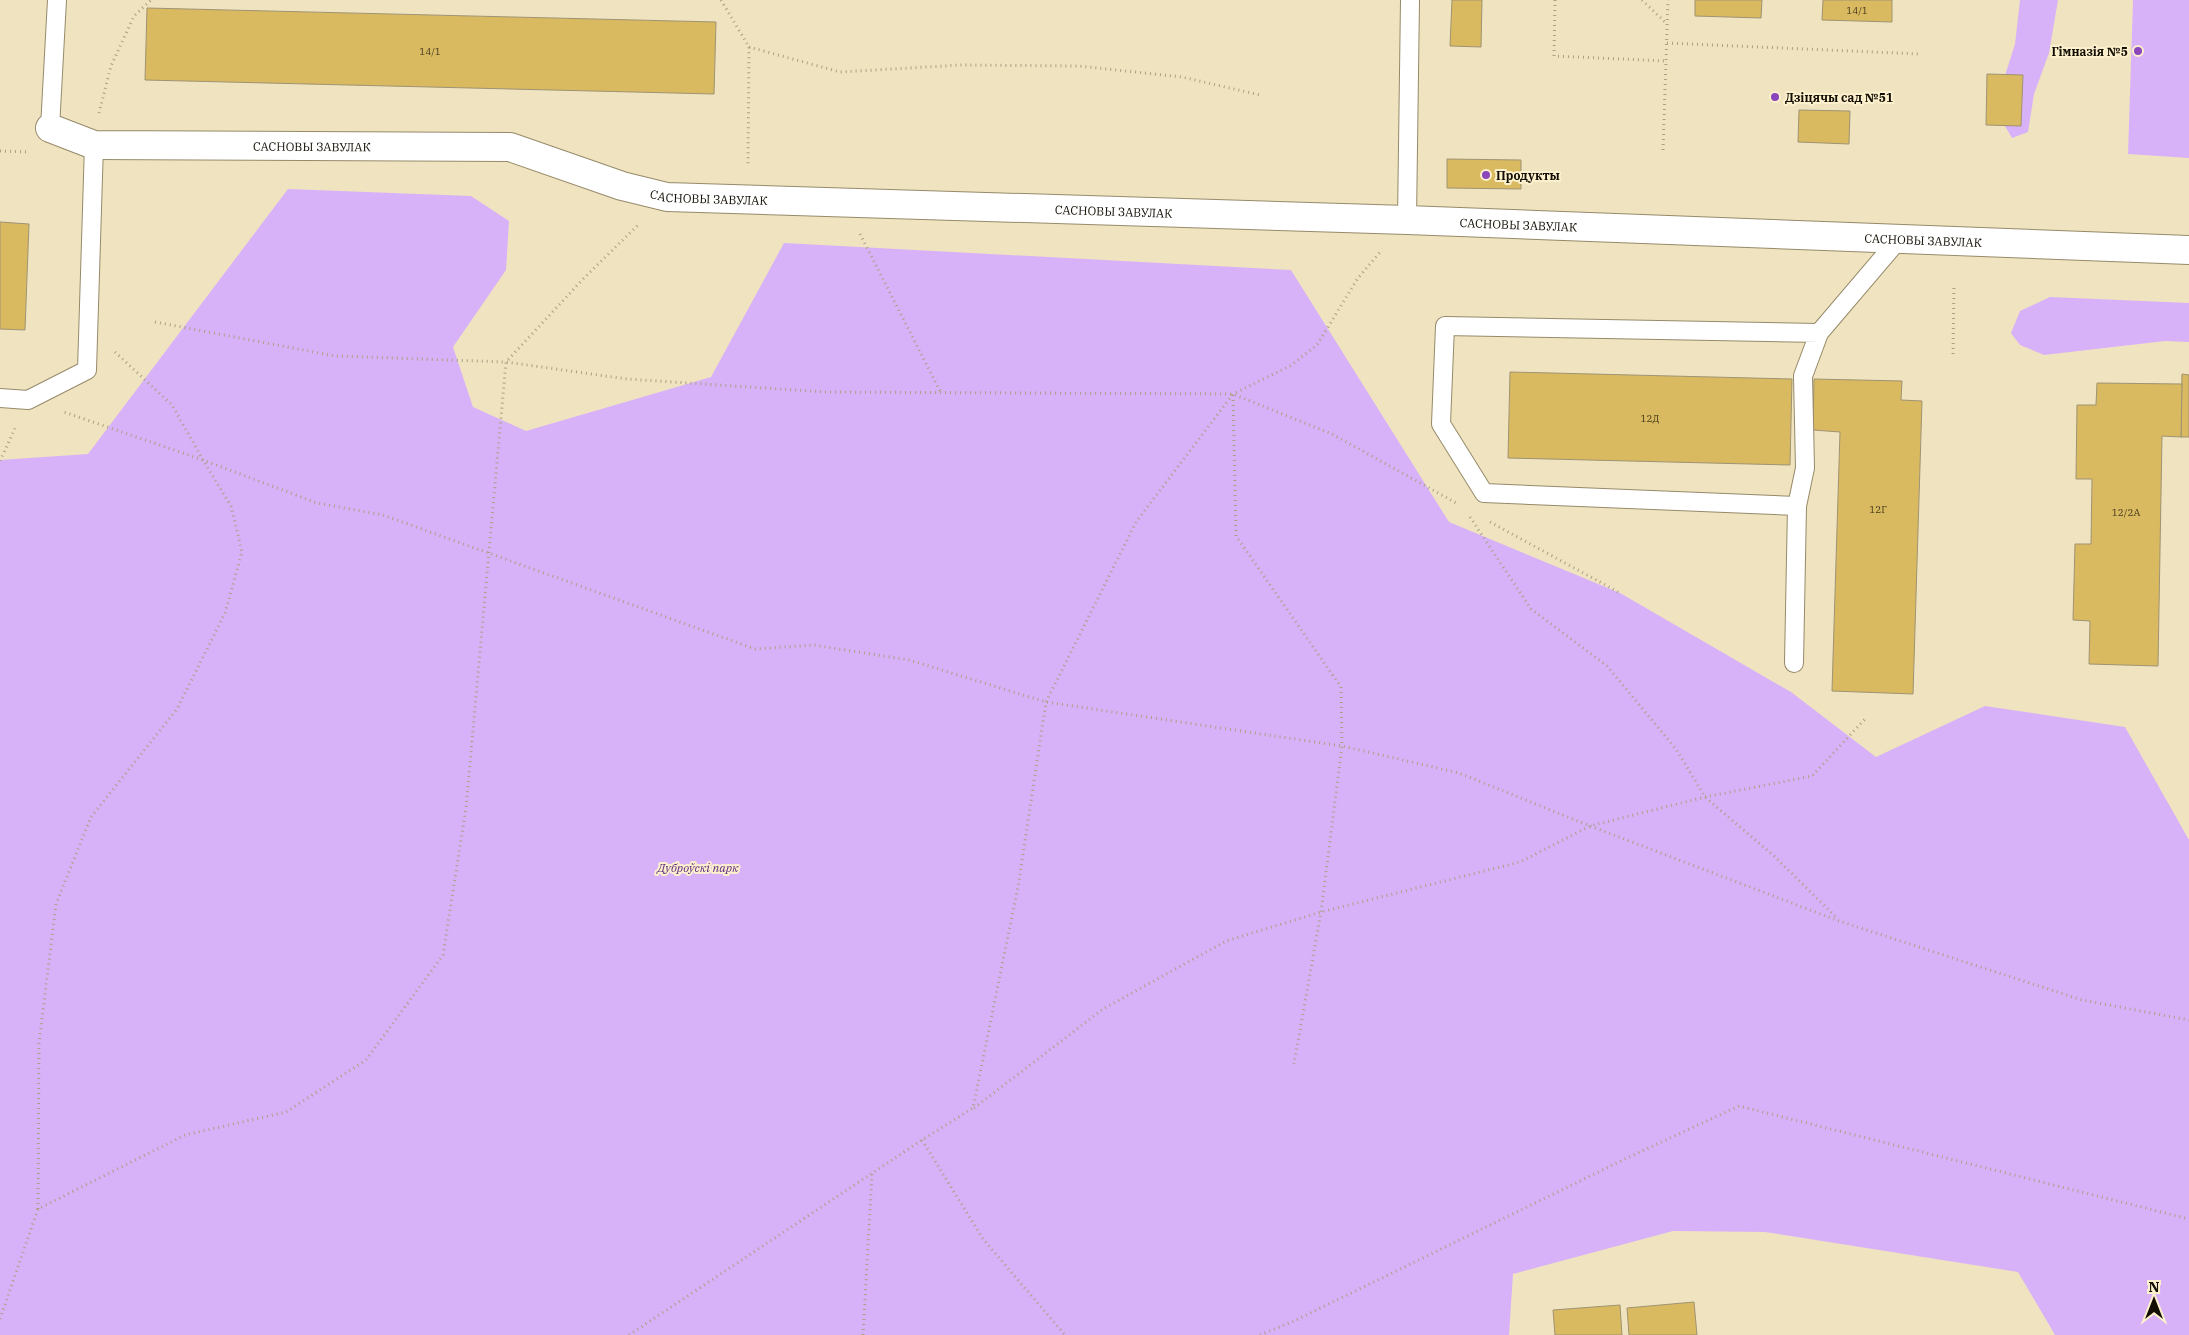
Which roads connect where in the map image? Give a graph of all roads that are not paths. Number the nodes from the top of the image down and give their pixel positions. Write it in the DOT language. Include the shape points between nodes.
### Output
graph roads {
  1 [pos="57,0"];
  2 [pos="1410,0"];
  3 [pos="50,128"];
  4 [pos="94,145"];
  5 [pos="1407,220"];
  6 [pos="1899,239"];
  7 [pos="2189,250"];
  8 [pos="1819,333"];
  9 [pos="0,398"];
  10 [pos="1797,506"];
  11 [pos="1794,663"];
  1 -- 3 [label="lane"];
  2 -- 5 [label="lane"];
  3 -- 4 [label="street, САСНОВЫ ЗАВУЛАК"];
  4 -- 5 [label="street, САСНОВЫ ЗАВУЛАК" via="510,147 622,186 667,197"];
  4 -- 9 [label="lane" via="87,370 28,400"];
  5 -- 6 [label="street, САСНОВЫ ЗАВУЛАК"];
  6 -- 7 [label="street, САСНОВЫ ЗАВУЛАК"];
  6 -- 8 [label="lane"];
  8 -- 10 [label="lane" via="1803,376 1805,468"];
  8 -- 10 [label="lane" via="1444,326 1441,424 1484,493"];
  10 -- 11 [label="lane"];
}
